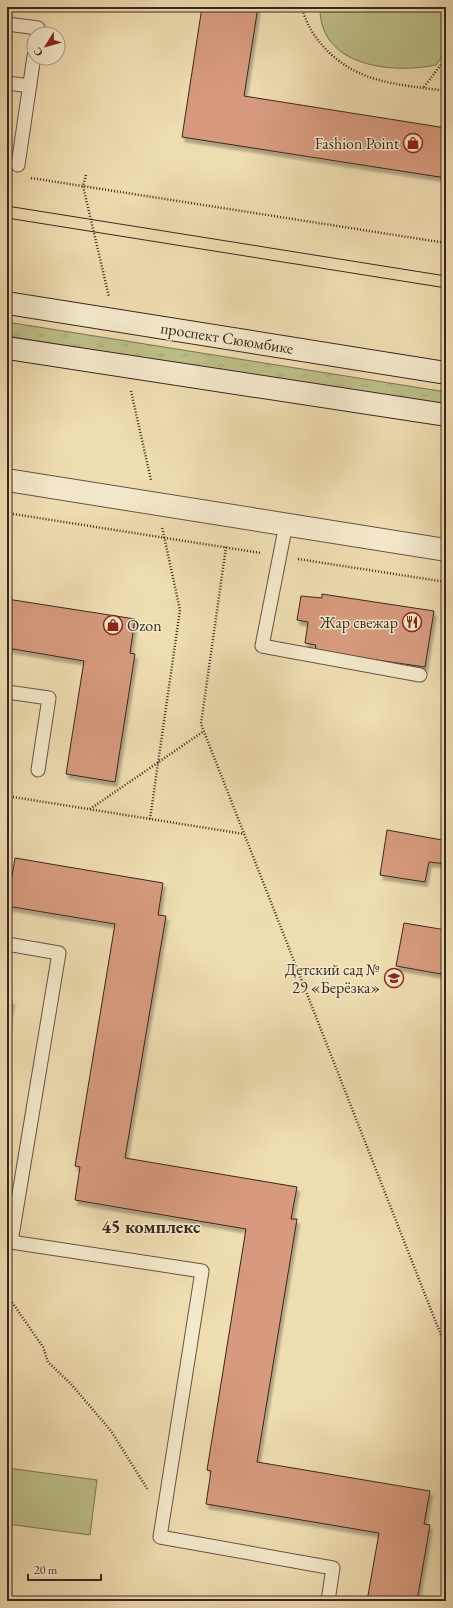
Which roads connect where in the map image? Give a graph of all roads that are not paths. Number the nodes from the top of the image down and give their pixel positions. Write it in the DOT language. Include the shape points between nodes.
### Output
graph roads {
  1 [pos="7,24"];
  2 [pos="26,26"];
  3 [pos="33,66"];
  4 [pos="7,83"];
  5 [pos="30,86"];
  6 [pos="18,165"];
  7 [pos="7,303"];
  8 [pos="7,348"];
  9 [pos="446,372"];
  10 [pos="446,415"];
  11 [pos="7,480"];
  12 [pos="286,524"];
  13 [pos="446,550"];
  14 [pos="420,675"];
  15 [pos="7,692"];
  16 [pos="38,770"];
  17 [pos="7,944"];
  18 [pos="9,1241"];
  19 [pos="328,1601"];
  1 -- 2 [label="lane"];
  3 -- 5 [label="lane"];
  4 -- 5 [label="lane"];
  5 -- 6 [label="lane"];
  7 -- 9 [label="main road, проспект Сююмбике"];
  8 -- 10 [label="main road"];
  11 -- 12 [label="main road"];
  12 -- 13 [label="main road"];
  12 -- 14 [label="lane" via="262,646"];
  15 -- 16 [label="lane" via="49,698"];
  17 -- 18 [label="lane" via="59,953"];
  18 -- 19 [label="lane" via="202,1271 160,1537 333,1568"];
}
